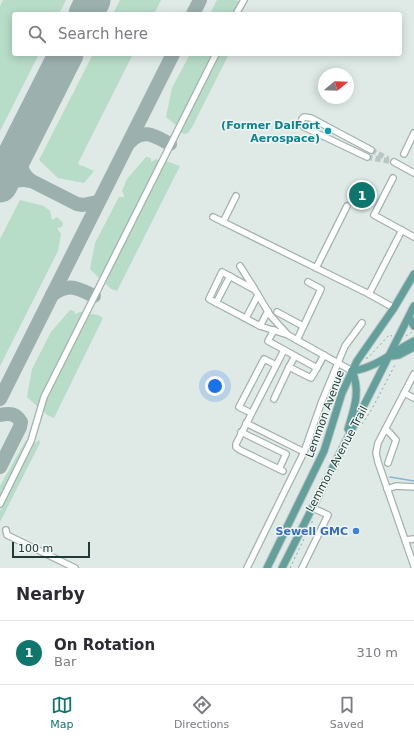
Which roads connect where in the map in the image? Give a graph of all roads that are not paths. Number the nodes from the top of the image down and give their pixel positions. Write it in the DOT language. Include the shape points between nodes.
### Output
graph roads {
  1 [pos="244,0"];
  2 [pos="237,12"];
  3 [pos="215,56"];
  4 [pos="414,133"];
  5 [pos="404,154"];
  6 [pos="365,156"];
  7 [pos="394,162"];
  8 [pos="414,173"];
  9 [pos="393,178"];
  10 [pos="236,196"];
  11 [pos="347,206"];
  12 [pos="213,217"];
  13 [pos="223,222"];
  14 [pos="402,230"];
  15 [pos="414,237"];
  16 [pos="240,266"];
  17 [pos="316,268"];
  18 [pos="414,274"];
  19 [pos="230,276"];
  20 [pos="308,282"];
  21 [pos="256,293"];
  22 [pos="369,294"];
  23 [pos="216,303"];
  24 [pos="414,306"];
  25 [pos="394,308"];
  26 [pos="268,310"];
  27 [pos="277,312"];
  28 [pos="409,317"];
  29 [pos="246,318"];
  30 [pos="362,323"];
  31 [pos="260,326"];
  32 [pos="303,326"];
  33 [pos="413,329"];
  34 [pos="274,330"];
  35 [pos="288,335"];
  36 [pos="297,340"];
  37 [pos="414,341"];
  38 [pos="284,350"];
  39 [pos="413,350"];
  40 [pos="324,355"];
  41 [pos="295,356"];
  42 [pos="390,356"];
  43 [pos="338,363"];
  44 [pos="276,364"];
  45 [pos="289,368"];
  46 [pos="317,368"];
  47 [pos="352,371"];
  48 [pos="414,374"];
  49 [pos="404,393"];
  50 [pos="414,398"];
  51 [pos="274,399"];
  52 [pos="251,413"];
  53 [pos="246,423"];
  54 [pos="384,430"];
  55 [pos="241,432"];
  56 [pos="344,444"];
  57 [pos="290,445"];
  58 [pos="304,452"];
  59 [pos="286,454"];
  60 [pos="388,463"];
  61 [pos="414,487"];
  62 [pos="387,489"];
  63 [pos="300,502"];
  64 [pos="0,504"];
  65 [pos="315,510"];
  66 [pos="6,530"];
  67 [pos="414,539"];
  68 [pos="405,540"];
  69 [pos="414,566"];
  70 [pos="75,568"];
  71 [pos="247,568"];
  72 [pos="267,568"];
  73 [pos="282,568"];
  74 [pos="302,568"];
  1 -- 2 [label="street"];
  3 -- 64 [label="street" via="44,397 31,441"];
  4 -- 5 [label="street"];
  6 -- 6 [label="street" via="304,127 302,119 310,118 368,149"];
  7 -- 8 [label="street"];
  9 -- 14 [label="street" via="374,215"];
  10 -- 13 [label="street"];
  11 -- 17 [label="street"];
  12 -- 13 [label="street"];
  13 -- 17 [label="street"];
  14 -- 15 [label="street"];
  14 -- 22 [label="street"];
  16 -- 21 [label="street"];
  17 -- 22 [label="street"];
  18 -- 25 [label="main road, Lemmon Avenue"];
  19 -- 21 [label="street"];
  19 -- 23 [label="street"];
  19 -- 23 [label="street" via="222,272 208,299"];
  20 -- 32 [label="street" via="321,289"];
  21 -- 26 [label="street"];
  21 -- 29 [label="street"];
  22 -- 25 [label="street"];
  23 -- 29 [label="street"];
  24 -- 28 [label="main road"];
  25 -- 47 [label="main road, Lemmon Avenue"];
  26 -- 31 [label="street"];
  26 -- 35 [label="street"];
  27 -- 32 [label="street"];
  28 -- 33 [label="main road"];
  28 -- 42 [label="main road"];
  29 -- 31 [label="street"];
  30 -- 43 [label="street, Lemmon Avenue" via="345,346"];
  31 -- 34 [label="street"];
  32 -- 36 [label="street"];
  34 -- 35 [label="street"];
  34 -- 38 [label="street" via="268,341"];
  35 -- 36 [label="street"];
  36 -- 40 [label="street"];
  37 -- 42 [label="main road"];
  38 -- 41 [label="street"];
  38 -- 44 [label="street"];
  39 -- 42 [label="main road"];
  40 -- 43 [label="street"];
  40 -- 46 [label="street"];
  41 -- 45 [label="street"];
  41 -- 46 [label="street"];
  42 -- 47 [label="main road" via="364,369"];
  42 -- 56 [label="main road"];
  43 -- 47 [label="street"];
  43 -- 58 [label="street, Lemmon Avenue"];
  44 -- 52 [label="street"];
  44 -- 52 [label="street" via="264,359 239,407"];
  45 -- 46 [label="street" via="311,378"];
  45 -- 51 [label="street"];
  47 -- 56 [label="main road" via="357,388 356,402"];
  47 -- 63 [label="main road, Lemmon Avenue" via="342,392 324,451"];
  48 -- 49 [label="street"];
  49 -- 50 [label="street"];
  49 -- 54 [label="street"];
  52 -- 53 [label="street"];
  53 -- 55 [label="street"];
  53 -- 57 [label="street"];
  54 -- 60 [label="street" via="396,440"];
  54 -- 62 [label="street" via="376,453"];
  55 -- 59 [label="street"];
  55 -- 59 [label="street" via="236,447 281,470"];
  56 -- 65 [label="main road"];
  57 -- 58 [label="street"];
  57 -- 59 [label="street"];
  58 -- 71 [label="street, Lemmon Avenue"];
  61 -- 62 [label="street" via="396,486"];
  62 -- 68 [label="street"];
  63 -- 65 [label="main road"];
  63 -- 72 [label="main road, Lemmon Avenue"];
  65 -- 73 [label="main road"];
  65 -- 74 [label="street" via="328,516"];
  66 -- 70 [label="street" via="7,535"];
  67 -- 68 [label="street"];
  68 -- 69 [label="street"];
}
